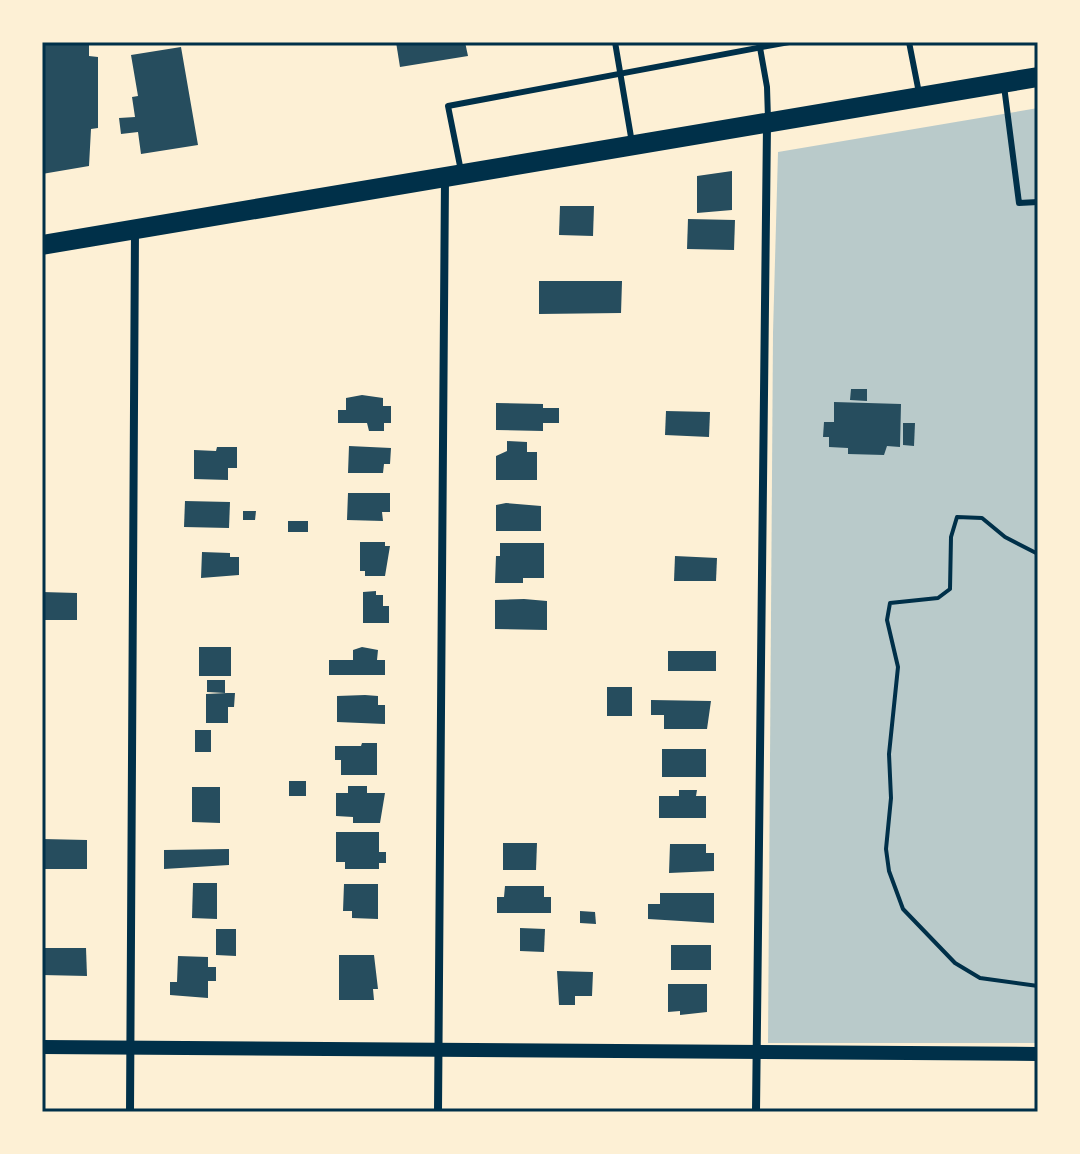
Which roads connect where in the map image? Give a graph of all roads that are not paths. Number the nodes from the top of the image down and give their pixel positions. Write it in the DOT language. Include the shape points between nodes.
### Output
graph roads {
  1 [pos="615,42"];
  2 [pos="789,42"];
  3 [pos="909,42"];
  4 [pos="760,45"];
  5 [pos="618,72"];
  6 [pos="1038,77"];
  7 [pos="1004,83"];
  8 [pos="920,97"];
  9 [pos="768,123"];
  10 [pos="632,147"];
  11 [pos="453,176"];
  12 [pos="1038,202"];
  13 [pos="135,230"];
  14 [pos="42,245"];
  15 [pos="42,1047"];
  16 [pos="130,1048"];
  17 [pos="439,1051"];
  18 [pos="757,1053"];
  19 [pos="1038,1054"];
  20 [pos="130,1112"];
  21 [pos="438,1112"];
  22 [pos="756,1112"];
  1 -- 5 [label="lane"];
  2 -- 4 [label="lane"];
  3 -- 8 [label="lane"];
  4 -- 5 [label="lane"];
  4 -- 9 [label="lane"];
  5 -- 10 [label="lane"];
  5 -- 11 [label="lane" via="448,106"];
  6 -- 7 [label="main road"];
  7 -- 8 [label="main road"];
  7 -- 12 [label="lane" via="1019,203"];
  8 -- 9 [label="main road"];
  9 -- 10 [label="main road"];
  9 -- 18 [label="street"];
  10 -- 11 [label="main road"];
  11 -- 13 [label="main road"];
  11 -- 17 [label="street"];
  13 -- 14 [label="main road"];
  13 -- 16 [label="street"];
  15 -- 16 [label="street"];
  16 -- 17 [label="street"];
  16 -- 20 [label="street"];
  17 -- 18 [label="street"];
  17 -- 21 [label="street"];
  18 -- 19 [label="street"];
  18 -- 22 [label="street"];
}
